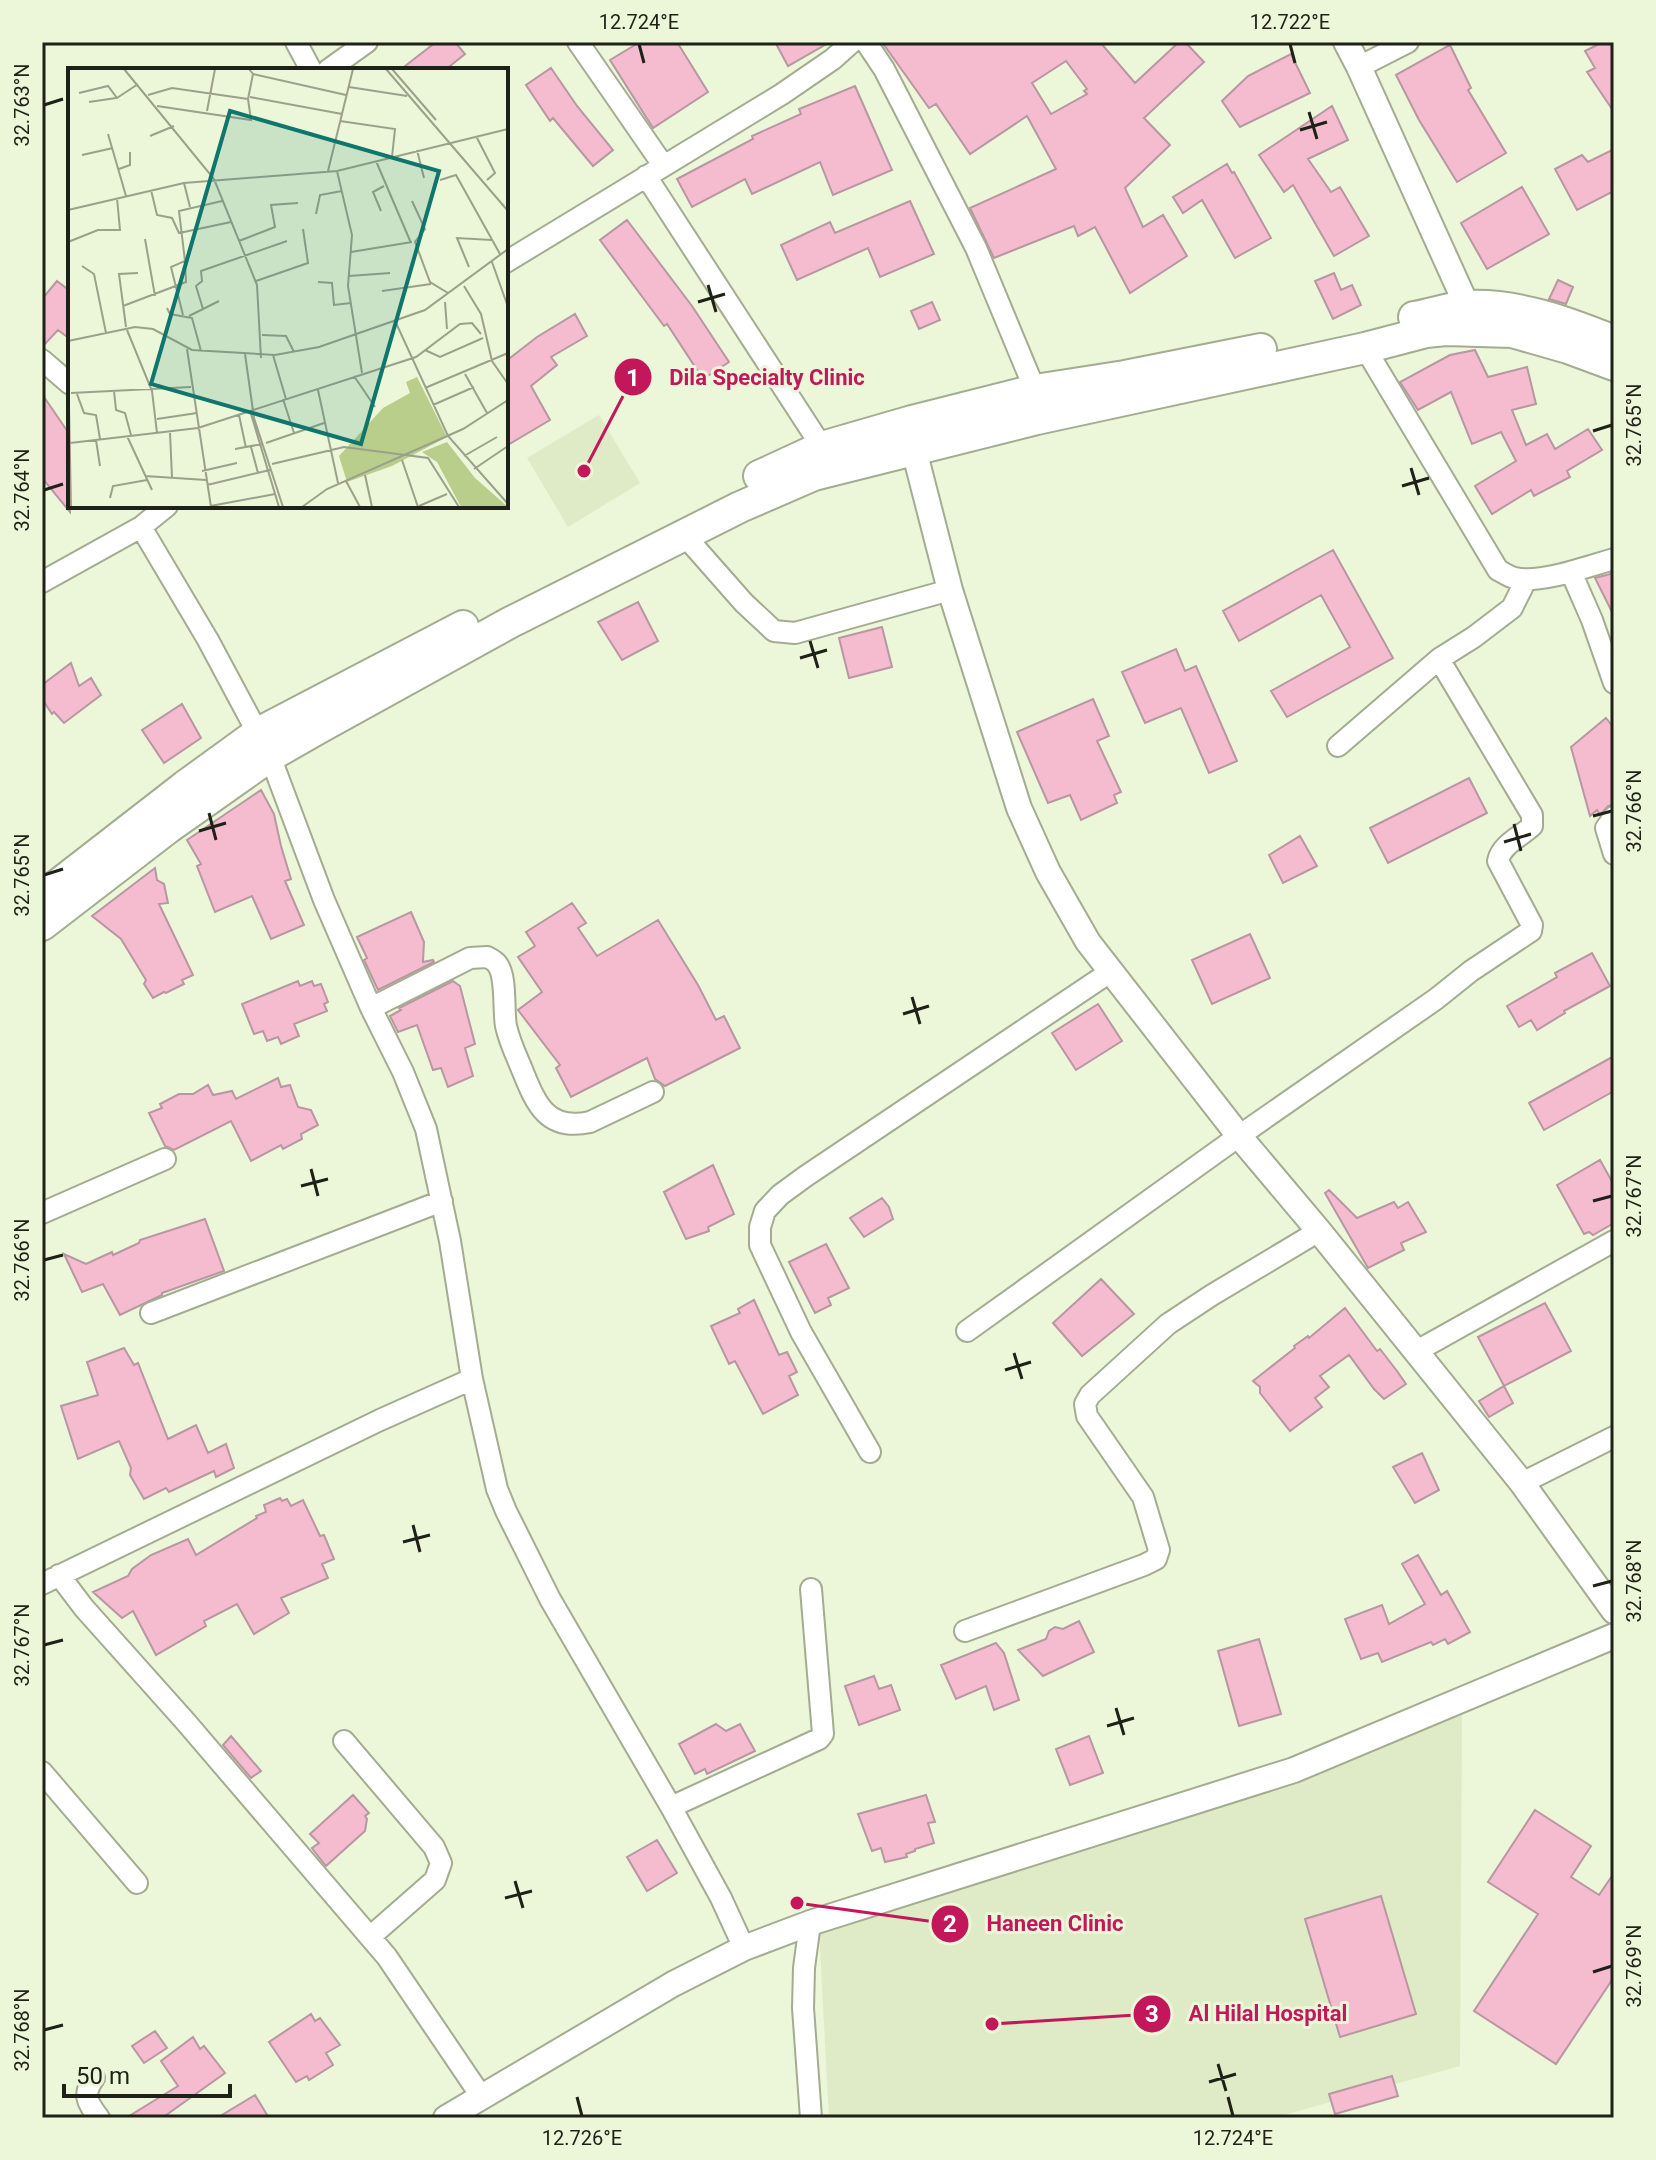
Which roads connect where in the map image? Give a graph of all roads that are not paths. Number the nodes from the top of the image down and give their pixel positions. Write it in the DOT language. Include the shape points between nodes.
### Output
graph roads {
  1 [pos="296,42"];
  2 [pos="367,42"];
  3 [pos="578,42"];
  4 [pos="852,42"];
  5 [pos="866,42"];
  6 [pos="880,42"];
  7 [pos="1346,42"];
  8 [pos="1408,42"];
  9 [pos="1359,67"];
  10 [pos="310,68"];
  11 [pos="331,68"];
  12 [pos="884,69"];
  13 [pos="654,170"];
  14 [pos="508,261"];
  15 [pos="1468,318"];
  16 [pos="1614,341"];
  17 [pos="1365,348"];
  18 [pos="42,360"];
  19 [pos="1614,365"];
  20 [pos="68,382"];
  21 [pos="1036,405"];
  22 [pos="913,435"];
  23 [pos="826,459"];
  24 [pos="165,508"];
  25 [pos="141,527"];
  26 [pos="685,536"];
  27 [pos="1614,559"];
  28 [pos="1571,572"];
  29 [pos="1526,580"];
  30 [pos="42,582"];
  31 [pos="950,590"];
  32 [pos="1439,659"];
  33 [pos="1614,683"];
  34 [pos="264,744"];
  35 [pos="1338,746"];
  36 [pos="1614,817"];
  37 [pos="1614,854"];
  38 [pos="42,897"];
  39 [pos="42,925"];
  40 [pos="1110,972"];
  41 [pos="371,1008"];
  42 [pos="653,1092"];
  43 [pos="1239,1136"];
  44 [pos="165,1159"];
  45 [pos="442,1201"];
  46 [pos="42,1213"];
  47 [pos="1319,1231"];
  48 [pos="1614,1241"];
  49 [pos="151,1313"];
  50 [pos="967,1331"];
  51 [pos="1415,1352"];
  52 [pos="472,1379"];
  53 [pos="1614,1437"];
  54 [pos="870,1452"];
  55 [pos="1522,1483"];
  56 [pos="50,1579"];
  57 [pos="811,1589"];
  58 [pos="1614,1611"];
  59 [pos="965,1631"];
  60 [pos="1614,1636"];
  61 [pos="344,1741"];
  62 [pos="42,1772"];
  63 [pos="671,1807"];
  64 [pos="137,1883"];
  65 [pos="810,1923"];
  66 [pos="370,1937"];
  67 [pos="744,1948"];
  68 [pos="94,2078"];
  69 [pos="481,2096"];
  70 [pos="99,2118"];
  71 [pos="446,2118"];
  72 [pos="811,2118"];
  1 -- 10 [label="street"];
  2 -- 11 [label="street"];
  3 -- 13 [label="street"];
  4 -- 13 [label="street" via="782,94"];
  5 -- 12 [label="street"];
  6 -- 12 [label="street"];
  7 -- 9 [label="street"];
  8 -- 9 [label="street"];
  9 -- 15 [label="street"];
  12 -- 21 [label="street" via="976,248"];
  13 -- 14 [label="street"];
  13 -- 23 [label="street"];
  15 -- 16 [label="main road" via="1516,310"];
  15 -- 17 [label="main road"];
  15 -- 19 [label="main road"];
  15 -- 21 [label="main road" via="1180,366"];
  17 -- 21 [label="main road"];
  17 -- 29 [label="street" via="1498,570"];
  18 -- 20 [label="street"];
  21 -- 22 [label="main road"];
  22 -- 23 [label="main road"];
  22 -- 31 [label="street"];
  23 -- 26 [label="main road"];
  23 -- 34 [label="main road" via="740,485"];
  24 -- 25 [label="street"];
  25 -- 30 [label="street"];
  25 -- 34 [label="street"];
  26 -- 31 [label="street" via="774,631 795,633"];
  26 -- 34 [label="main road"];
  27 -- 28 [label="street"];
  28 -- 29 [label="street"];
  28 -- 33 [label="street"];
  29 -- 32 [label="street" via="1512,608"];
  31 -- 40 [label="street" via="1019,808 1048,872"];
  32 -- 35 [label="street"];
  32 -- 43 [label="street" via="1532,815 1532,826 1503,850 1498,861 1531,931"];
  34 -- 38 [label="main road" via="185,786"];
  34 -- 39 [label="main road"];
  34 -- 41 [label="street"];
  36 -- 37 [label="street" via="1606,828"];
  40 -- 43 [label="street"];
  40 -- 54 [label="street" via="828,1161 765,1211 760,1245 801,1332"];
  41 -- 42 [label="street" via="470,958 487,957 499,965 512,1049 536,1103 548,1115 579,1125"];
  41 -- 45 [label="street" via="426,1129"];
  43 -- 47 [label="street"];
  43 -- 50 [label="street"];
  44 -- 46 [label="street"];
  45 -- 49 [label="street"];
  45 -- 52 [label="street"];
  47 -- 51 [label="street"];
  47 -- 59 [label="street" via="1168,1324 1085,1404 1087,1416 1143,1497 1159,1550 1156,1559"];
  48 -- 51 [label="street"];
  51 -- 55 [label="street"];
  52 -- 56 [label="street"];
  52 -- 63 [label="street" via="506,1511 550,1599"];
  53 -- 55 [label="street"];
  55 -- 58 [label="street"];
  56 -- 66 [label="street" via="185,1721"];
  57 -- 63 [label="street" via="823,1734"];
  60 -- 65 [label="street" via="1294,1770"];
  61 -- 66 [label="street" via="434,1847 441,1863 435,1880"];
  62 -- 64 [label="street"];
  63 -- 67 [label="street"];
  65 -- 67 [label="street"];
  65 -- 72 [label="street" via="803,2008"];
  66 -- 69 [label="street"];
  67 -- 69 [label="street"];
  68 -- 70 [label="street" via="87,2097"];
  69 -- 71 [label="street"];
}
